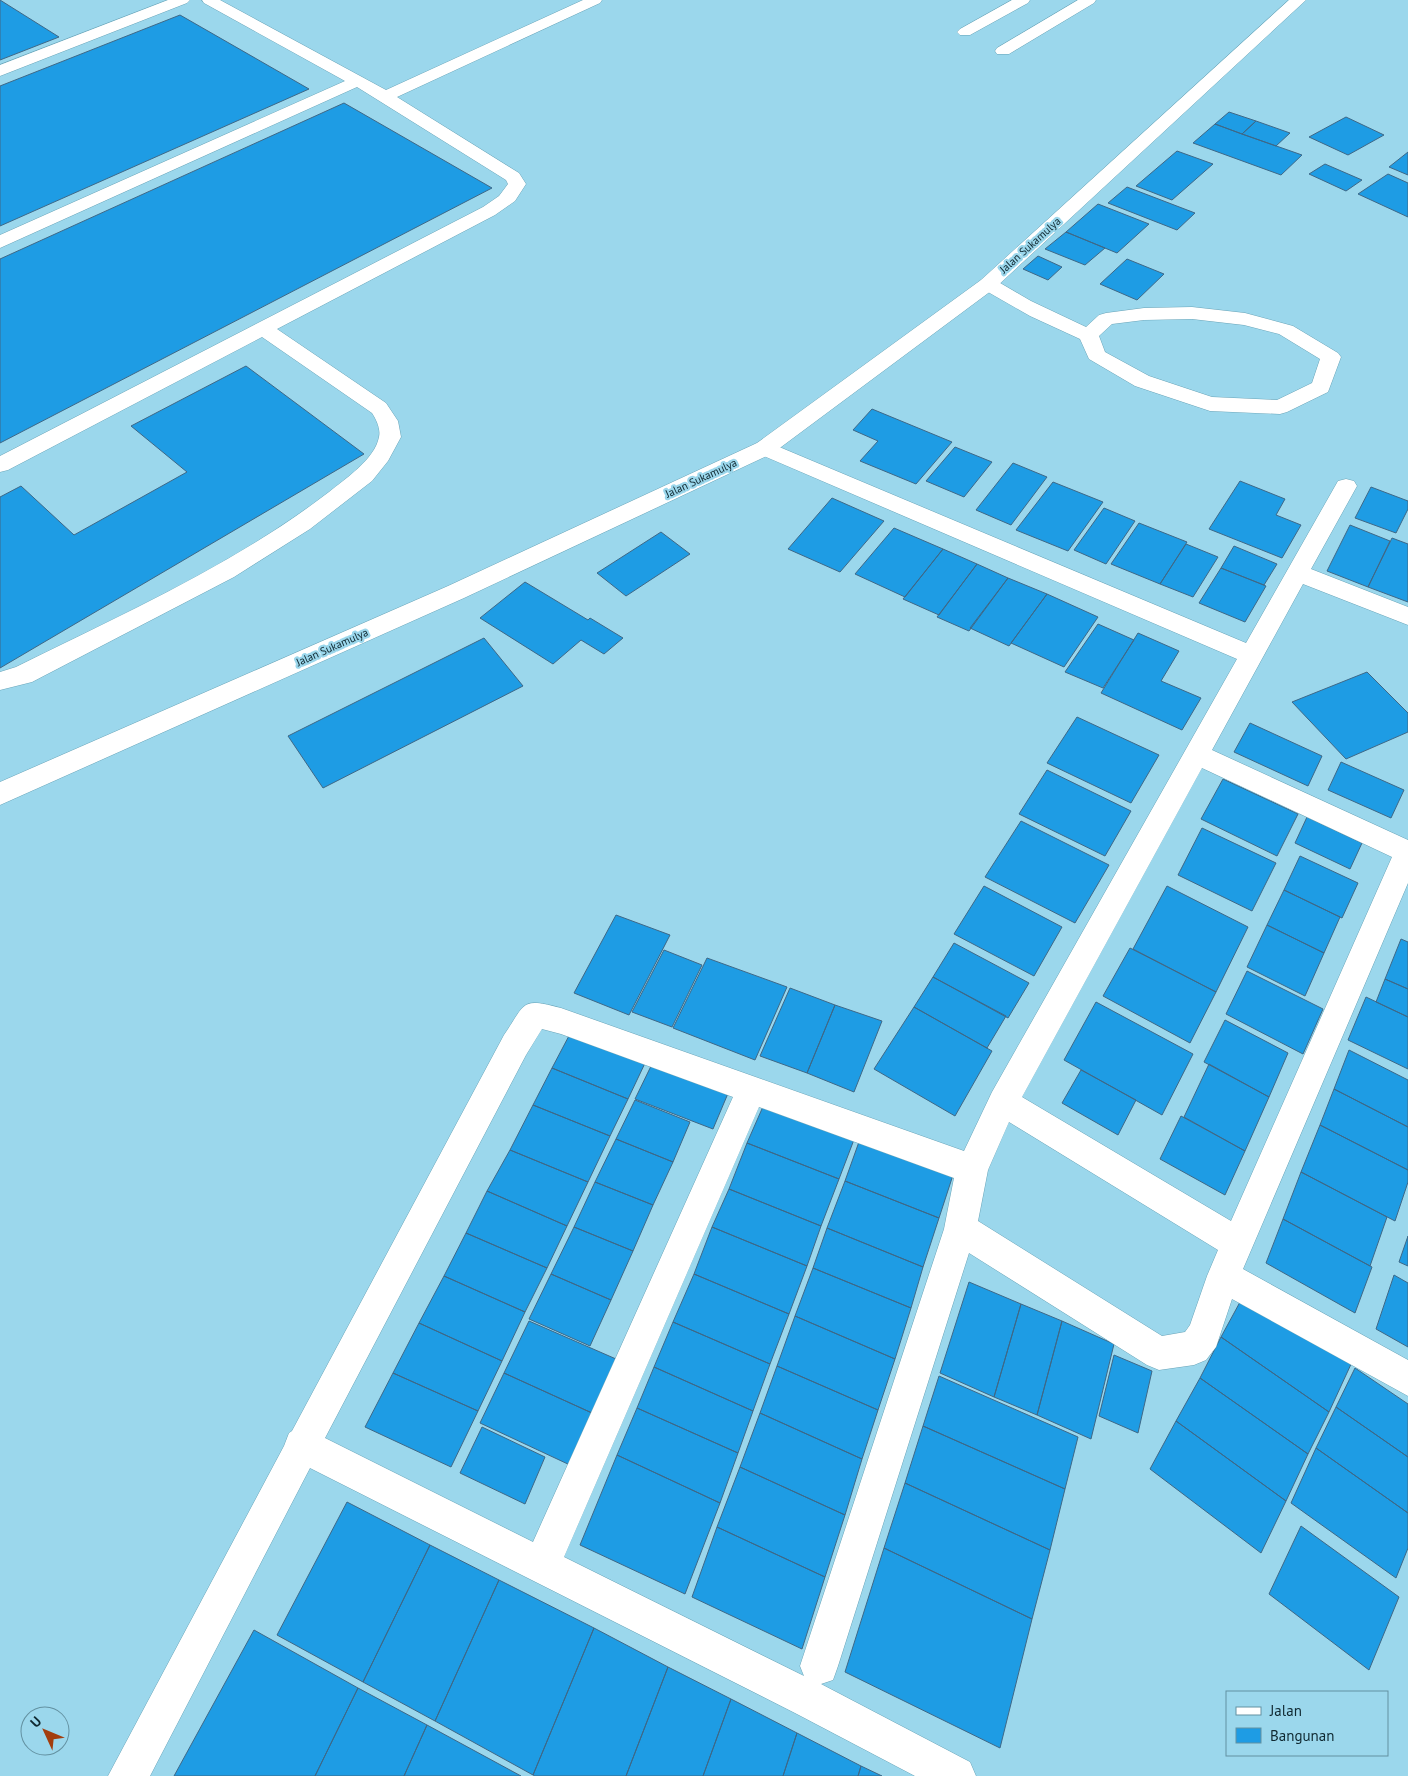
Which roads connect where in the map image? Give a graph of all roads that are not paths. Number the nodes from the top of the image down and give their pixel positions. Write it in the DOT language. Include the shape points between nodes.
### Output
graph roads {
  1 [pos="182,0"];
  2 [pos="209,0"];
  3 [pos="595,0"];
  4 [pos="1023,0"];
  5 [pos="1089,0"];
  6 [pos="1298,0"];
  7 [pos="965,32"];
  8 [pos="1003,51"];
  9 [pos="0,71"];
  10 [pos="358,81"];
  11 [pos="385,96"];
  12 [pos="0,242"];
  13 [pos="988,284"];
  14 [pos="263,328"];
  15 [pos="1089,335"];
  16 [pos="765,448"];
  17 [pos="0,464"];
  18 [pos="1346,486"];
  19 [pos="1298,573"];
  20 [pos="1408,616"];
  21 [pos="1252,655"];
  22 [pos="0,681"];
  23 [pos="1197,754"];
  24 [pos="0,794"];
  25 [pos="1408,852"];
  26 [pos="751,1091"];
  27 [pos="1003,1102"];
  28 [pos="972,1169"];
  29 [pos="960,1229"];
  30 [pos="1237,1243"];
  31 [pos="1223,1276"];
  32 [pos="1408,1379"];
  33 [pos="302,1446"];
  34 [pos="542,1565"];
  35 [pos="819,1666"];
  36 [pos="128,1776"];
  37 [pos="956,1776"];
  1 -- 9 [label="street"];
  2 -- 10 [label="street"];
  3 -- 11 [label="street"];
  4 -- 7 [label="street"];
  5 -- 8 [label="street"];
  6 -- 13 [label="street, Jalan Sukamulya"];
  10 -- 11 [label="street"];
  10 -- 12 [label="street"];
  11 -- 14 [label="street" via="513,177 517,184 515,191 489,211"];
  13 -- 15 [label="street" via="1031,310"];
  13 -- 16 [label="street, Jalan Sukamulya"];
  14 -- 17 [label="street"];
  14 -- 22 [label="street" via="379,408 388,421 390,437 380,456 364,476 302,524 226,571 23,675"];
  15 -- 15 [label="street" via="1106,319 1192,313 1245,318 1286,330 1331,356 1321,387 1280,408 1210,404 1142,381 1096,355"];
  16 -- 21 [label="street"];
  16 -- 24 [label="street, Jalan Sukamulya" via="456,592"];
  18 -- 19 [label="street"];
  19 -- 20 [label="street"];
  19 -- 21 [label="street"];
  21 -- 23 [label="street"];
  23 -- 25 [label="street"];
  23 -- 27 [label="street"];
  25 -- 30 [label="street"];
  26 -- 28 [label="street"];
  26 -- 33 [label="street" via="535,1014"];
  26 -- 34 [label="street"];
  27 -- 28 [label="street"];
  27 -- 30 [label="street"];
  28 -- 29 [label="street"];
  29 -- 31 [label="street" via="1159,1353 1194,1348 1204,1335"];
  29 -- 35 [label="street"];
  30 -- 31 [label="street"];
  31 -- 32 [label="street"];
  33 -- 34 [label="street"];
  33 -- 36 [label="street"];
  34 -- 37 [label="street"];
}
